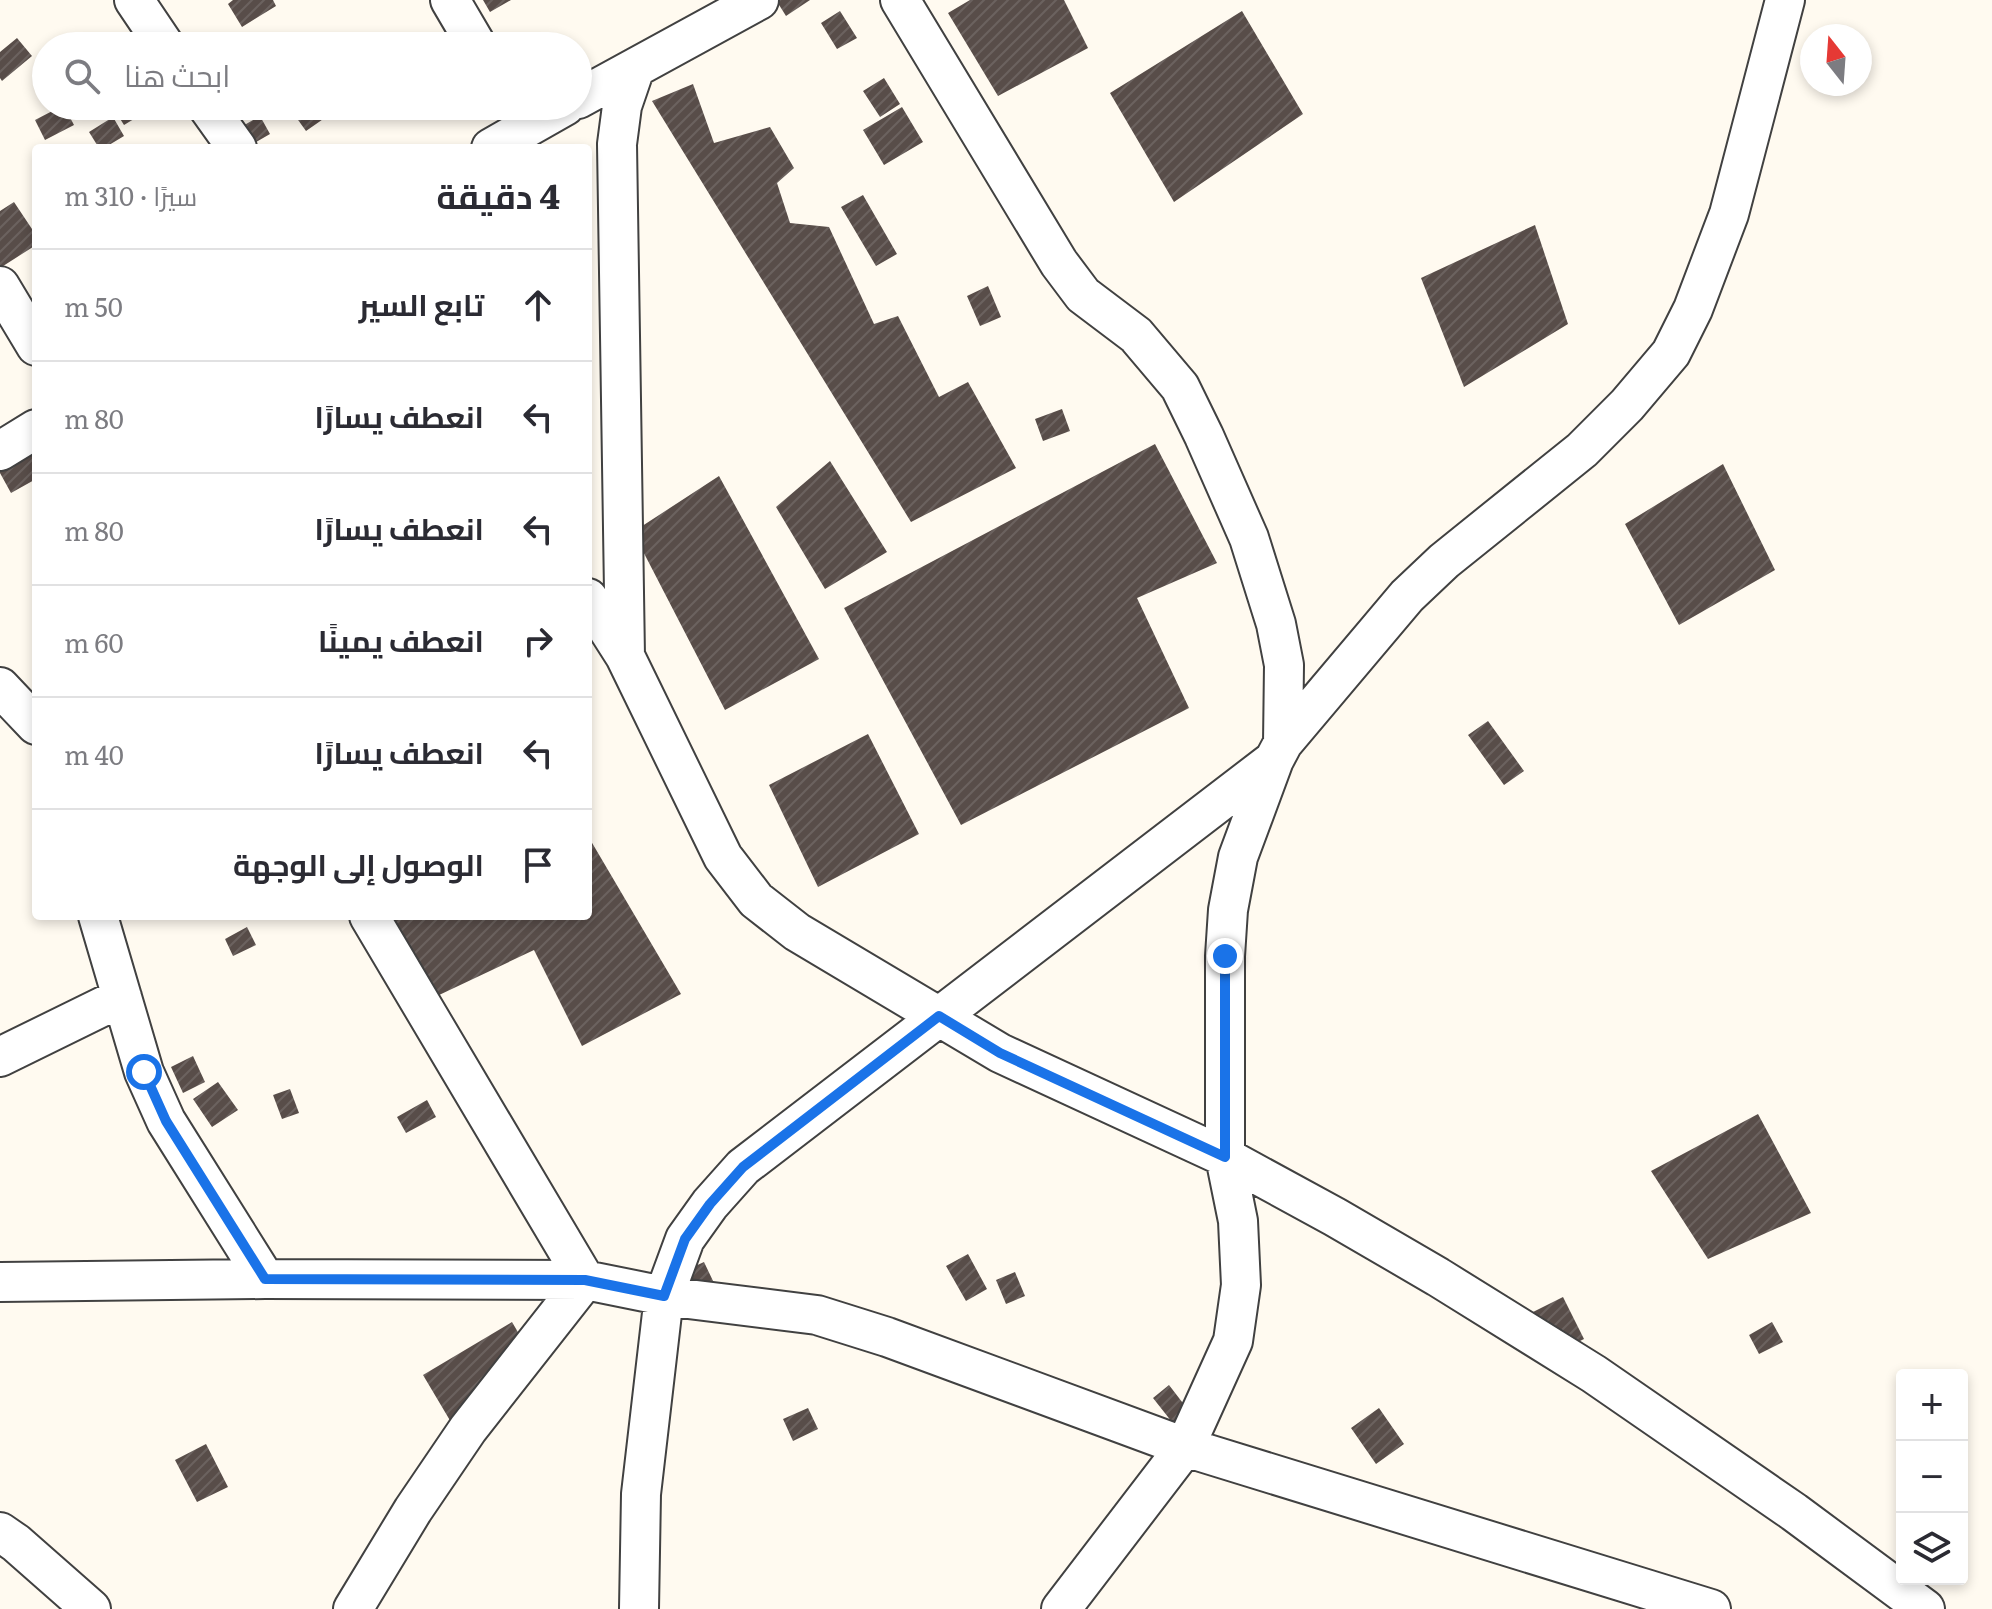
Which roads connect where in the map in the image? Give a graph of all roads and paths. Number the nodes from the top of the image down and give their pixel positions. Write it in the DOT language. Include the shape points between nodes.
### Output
graph roads {
  1 [pos="134,0"];
  2 [pos="450,0"];
  3 [pos="759,0"];
  4 [pos="900,0"];
  5 [pos="1785,0"];
  6 [pos="156,32"];
  7 [pos="469,32"];
  8 [pos="635,68"];
  9 [pos="592,91"];
  10 [pos="217,120"];
  11 [pos="515,120"];
  12 [pos="234,144"];
  13 [pos="494,144"];
  14 [pos="0,286"];
  15 [pos="32,339"];
  16 [pos="32,431"];
  17 [pos="0,451"];
  18 [pos="592,604"];
  19 [pos="625,656"];
  20 [pos="0,687"];
  21 [pos="32,721"];
  22 [pos="1278,751"];
  23 [pos="99,920"];
  24 [pos="371,920"];
  25 [pos="122,997"];
  26 [pos="939,1016"];
  27 [pos="0,1057"];
  28 [pos="1225,1157"];
  29 [pos="265,1279"];
  30 [pos="585,1280"];
  31 [pos="0,1282"];
  32 [pos="664,1296"];
  33 [pos="1185,1447"];
  34 [pos="0,1532"];
  35 [pos="91,1609"];
  36 [pos="353,1609"];
  37 [pos="639,1609"];
  38 [pos="1061,1609"];
  39 [pos="1711,1609"];
  40 [pos="1925,1609"];
  1 -- 6 [label="street"];
  2 -- 7 [label="street"];
  3 -- 8 [label="street"];
  4 -- 22 [label="street" via="1059,263 1083,295 1136,335 1180,387 1249,538 1276,624 1284,665"];
  5 -- 22 [label="street" via="1729,214 1671,353 1582,450 1407,596"];
  8 -- 9 [label="street"];
  8 -- 19 [label="street" via="617,144"];
  10 -- 12 [label="street"];
  11 -- 13 [label="street"];
  14 -- 15 [label="street"];
  16 -- 17 [label="street"];
  18 -- 19 [label="street"];
  19 -- 26 [label="street" via="723,857 756,900 797,932"];
  20 -- 21 [label="street"];
  22 -- 26 [label="street"];
  22 -- 28 [label="street" via="1238,857 1228,910"];
  23 -- 25 [label="street"];
  24 -- 30 [label="street"];
  25 -- 27 [label="street"];
  25 -- 29 [label="street" via="144,1072 166,1121"];
  26 -- 28 [label="street" via="1000,1053"];
  26 -- 32 [label="street" via="743,1167 685,1239"];
  28 -- 33 [label="street" via="1238,1221 1241,1285 1233,1341"];
  28 -- 40 [label="street" via="1438,1277 1594,1374"];
  29 -- 30 [label="street"];
  29 -- 31 [label="street"];
  30 -- 32 [label="street"];
  30 -- 36 [label="street" via="468,1429"];
  32 -- 33 [label="street" via="817,1315"];
  32 -- 37 [label="street" via="641,1494"];
  33 -- 38 [label="street"];
  33 -- 39 [label="street"];
  34 -- 35 [label="street"];
}
